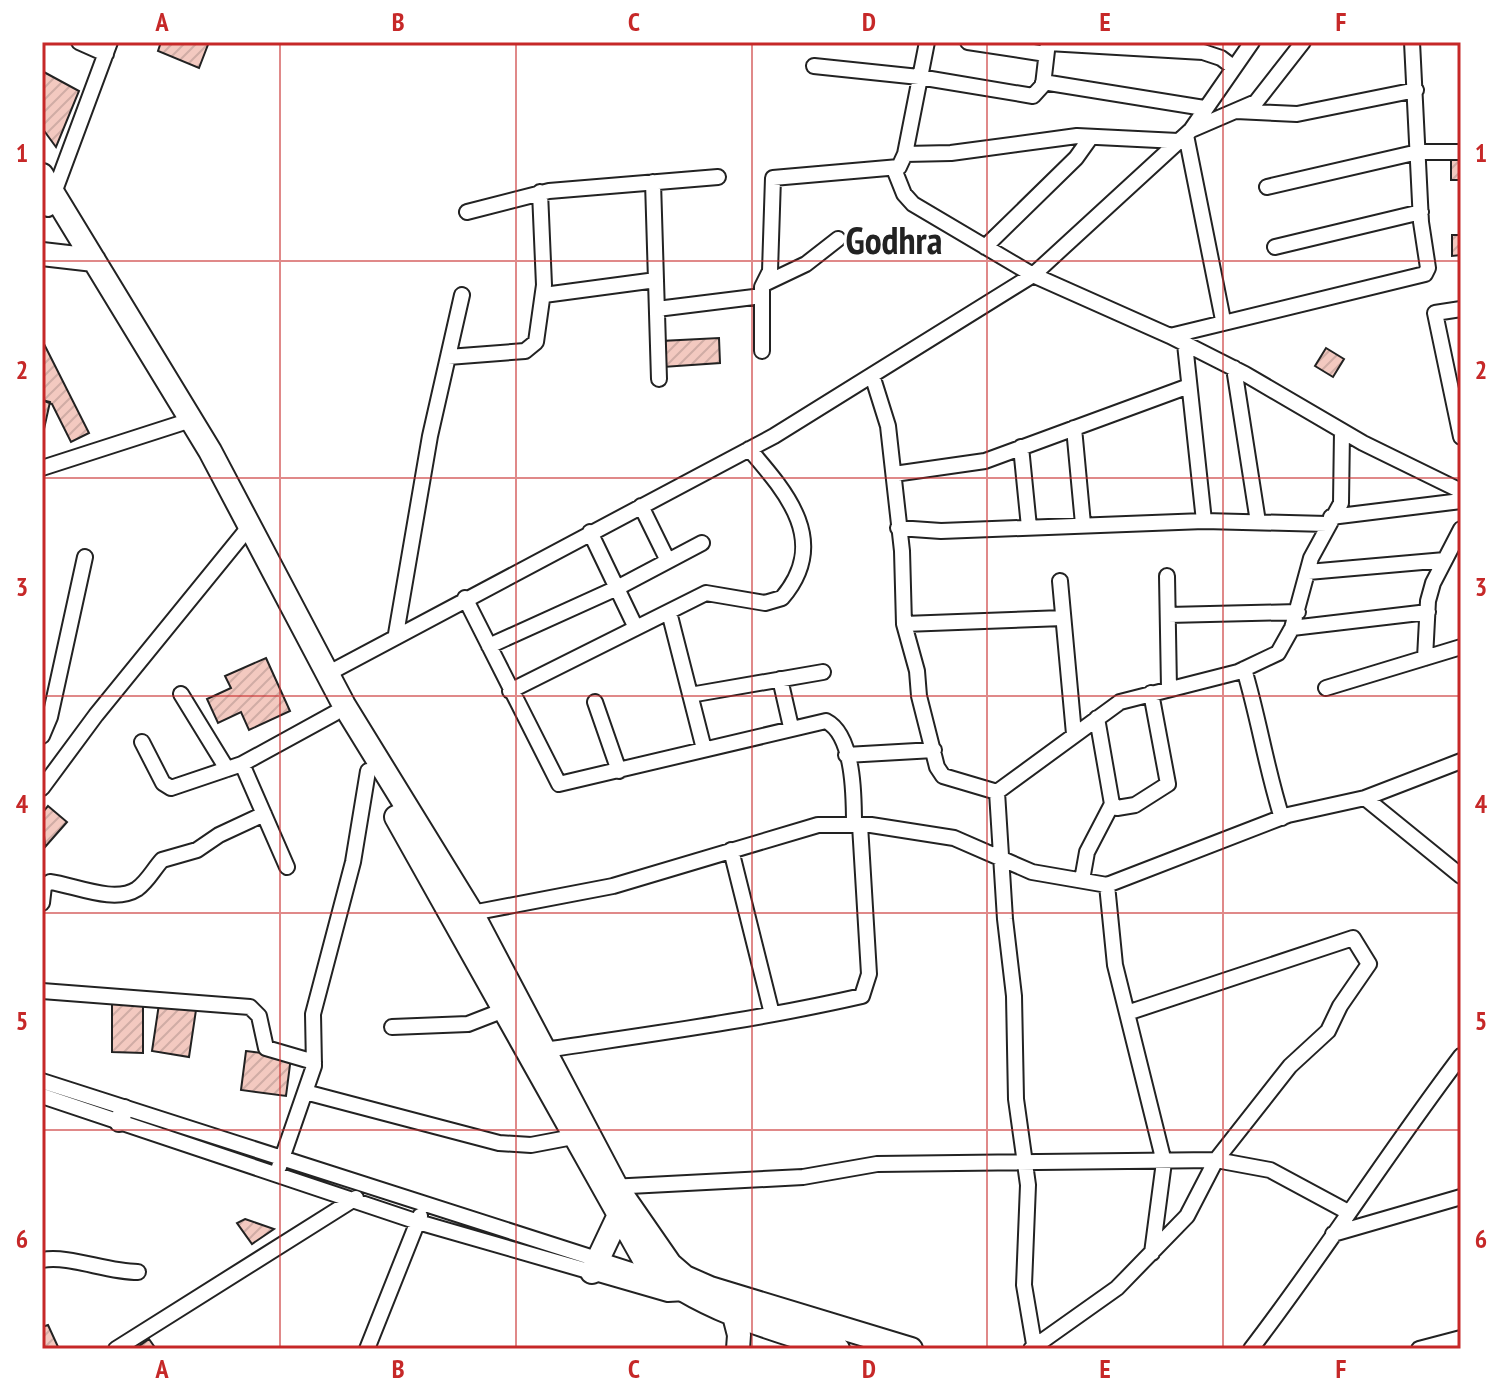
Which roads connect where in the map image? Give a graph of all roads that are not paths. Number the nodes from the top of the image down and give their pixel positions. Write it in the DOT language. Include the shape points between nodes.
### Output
graph roads {
  1 [pos="79,42"];
  2 [pos="927,42"];
  3 [pos="968,42"];
  4 [pos="1252,42"];
  5 [pos="1303,42"];
  6 [pos="1412,42"];
  7 [pos="1156,46"];
  8 [pos="1047,47"];
  9 [pos="108,48"];
  10 [pos="814,66"];
  11 [pos="1233,67"];
  12 [pos="919,77"];
  13 [pos="1043,82"];
  14 [pos="1416,90"];
  15 [pos="1204,108"];
  16 [pos="1236,111"];
  17 [pos="1185,135"];
  18 [pos="1091,137"];
  19 [pos="1418,152"];
  20 [pos="1461,152"];
  21 [pos="905,154"];
  22 [pos="894,169"];
  23 [pos="42,175"];
  24 [pos="718,177"];
  25 [pos="653,182"];
  26 [pos="1267,187"];
  27 [pos="540,192"];
  28 [pos="48,201"];
  29 [pos="467,212"];
  30 [pos="1421,212"];
  31 [pos="838,239"];
  32 [pos="42,240"];
  33 [pos="985,247"];
  34 [pos="1275,247"];
  35 [pos="85,253"];
  36 [pos="42,254"];
  37 [pos="1033,275"];
  38 [pos="656,280"];
  39 [pos="763,290"];
  40 [pos="462,295"];
  41 [pos="544,295"];
  42 [pos="657,309"];
  43 [pos="1461,309"];
  44 [pos="1223,320"];
  45 [pos="1170,336"];
  46 [pos="1185,344"];
  47 [pos="762,351"];
  48 [pos="448,357"];
  49 [pos="1454,363"];
  50 [pos="1234,368"];
  51 [pos="872,375"];
  52 [pos="659,379"];
  53 [pos="1189,386"];
  54 [pos="186,422"];
  55 [pos="1460,427"];
  56 [pos="1074,428"];
  57 [pos="1342,431"];
  58 [pos="1021,447"];
  59 [pos="749,449"];
  60 [pos="42,468"];
  61 [pos="894,474"];
  62 [pos="1461,491"];
  63 [pos="1461,501"];
  64 [pos="641,506"];
  65 [pos="1329,520"];
  66 [pos="1204,521"];
  67 [pos="1258,522"];
  68 [pos="1083,524"];
  69 [pos="1029,527"];
  70 [pos="898,528"];
  71 [pos="1461,529"];
  72 [pos="245,532"];
  73 [pos="590,532"];
  74 [pos="702,543"];
  75 [pos="85,557"];
  76 [pos="1445,560"];
  77 [pos="668,561"];
  78 [pos="1308,572"];
  79 [pos="1167,576"];
  80 [pos="1060,581"];
  81 [pos="617,588"];
  82 [pos="465,598"];
  83 [pos="669,612"];
  84 [pos="1298,612"];
  85 [pos="1428,612"];
  86 [pos="1168,615"];
  87 [pos="1063,618"];
  88 [pos="904,624"];
  89 [pos="636,628"];
  90 [pos="1292,628"];
  91 [pos="396,634"];
  92 [pos="489,646"];
  93 [pos="1461,647"];
  94 [pos="1425,658"];
  95 [pos="1244,669"];
  96 [pos="823,672"];
  97 [pos="327,674"];
  98 [pos="780,679"];
  99 [pos="1169,688"];
  100 [pos="1326,688"];
  101 [pos="510,691"];
  102 [pos="1151,693"];
  103 [pos="181,694"];
  104 [pos="690,695"];
  105 [pos="595,702"];
  106 [pos="335,713"];
  107 [pos="1097,718"];
  108 [pos="791,727"];
  109 [pos="1074,734"];
  110 [pos="42,736"];
  111 [pos="142,742"];
  112 [pos="704,749"];
  113 [pos="934,750"];
  114 [pos="846,755"];
  115 [pos="1461,761"];
  116 [pos="235,766"];
  117 [pos="368,771"];
  118 [pos="619,771"];
  119 [pos="42,788"];
  120 [pos="997,792"];
  121 [pos="1365,798"];
  122 [pos="1112,804"];
  123 [pos="264,814"];
  124 [pos="1282,818"];
  125 [pos="857,825"];
  126 [pos="731,850"];
  127 [pos="1001,858"];
  128 [pos="287,867"];
  129 [pos="1461,876"];
  130 [pos="1082,880"];
  131 [pos="1107,885"];
  132 [pos="42,903"];
  133 [pos="472,913"];
  134 [pos="42,991"];
  135 [pos="504,1010"];
  136 [pos="1127,1013"];
  137 [pos="772,1014"];
  138 [pos="392,1027"];
  139 [pos="545,1050"];
  140 [pos="1461,1056"];
  141 [pos="314,1062"];
  142 [pos="42,1081"];
  143 [pos="305,1092"];
  144 [pos="42,1096"];
  145 [pos="122,1115"];
  146 [pos="573,1137"];
  147 [pos="282,1158"];
  148 [pos="1216,1160"];
  149 [pos="1164,1162"];
  150 [pos="1024,1164"];
  151 [pos="277,1175"];
  152 [pos="374,1186"];
  153 [pos="609,1187"];
  154 [pos="1461,1197"];
  155 [pos="351,1201"];
  156 [pos="426,1203"];
  157 [pos="1348,1212"];
  158 [pos="618,1217"];
  159 [pos="418,1222"];
  160 [pos="1333,1234"];
  161 [pos="1152,1253"];
  162 [pos="42,1260"];
  163 [pos="594,1266"];
  164 [pos="138,1272"];
  165 [pos="702,1291"];
  166 [pos="1461,1338"];
  167 [pos="835,1344"];
  168 [pos="1032,1346"];
  169 [pos="116,1349"];
  170 [pos="367,1349"];
  171 [pos="738,1349"];
  172 [pos="911,1349"];
  173 [pos="1251,1349"];
  174 [pos="1419,1349"];
  1 -- 9 [label="street"];
  2 -- 12 [label="street"];
  3 -- 8 [label="street"];
  4 -- 11 [label="street"];
  5 -- 16 [label="street" via="1256,102"];
  6 -- 14 [label="street"];
  7 -- 8 [label="street"];
  7 -- 11 [label="street" via="1213,54"];
  8 -- 13 [label="street"];
  9 -- 28 [label="street"];
  10 -- 12 [label="street"];
  11 -- 15 [label="street"];
  12 -- 13 [label="street" via="1024,96 1039,92"];
  12 -- 21 [label="street"];
  13 -- 15 [label="street"];
  14 -- 16 [label="street" via="1297,114"];
  14 -- 19 [label="street"];
  15 -- 17 [label="street"];
  16 -- 17 [label="street"];
  17 -- 18 [label="street"];
  17 -- 37 [label="street"];
  17 -- 44 [label="street"];
  18 -- 21 [label="street"];
  18 -- 33 [label="street"];
  19 -- 20 [label="street"];
  19 -- 26 [label="street"];
  19 -- 30 [label="street"];
  21 -- 22 [label="street"];
  22 -- 33 [label="street" via="913,204"];
  22 -- 39 [label="street" via="773,178 770,271"];
  23 -- 28 [label="main road"];
  24 -- 25 [label="street"];
  25 -- 27 [label="street"];
  25 -- 38 [label="street"];
  27 -- 29 [label="street"];
  27 -- 41 [label="street"];
  28 -- 35 [label="main road"];
  30 -- 34 [label="street"];
  30 -- 44 [label="street" via="1428,268 1418,278"];
  31 -- 39 [label="street"];
  32 -- 35 [label="main road"];
  33 -- 37 [label="street"];
  35 -- 36 [label="main road"];
  35 -- 54 [label="main road"];
  37 -- 45 [label="street"];
  37 -- 51 [label="street"];
  38 -- 41 [label="street"];
  38 -- 42 [label="street"];
  39 -- 42 [label="street"];
  39 -- 47 [label="street"];
  40 -- 48 [label="street"];
  41 -- 48 [label="street" via="531,348"];
  42 -- 52 [label="street"];
  43 -- 49 [label="street" via="1435,313"];
  44 -- 45 [label="street"];
  45 -- 46 [label="street"];
  46 -- 50 [label="street"];
  46 -- 53 [label="street"];
  48 -- 91 [label="street"];
  49 -- 55 [label="street"];
  50 -- 57 [label="street"];
  50 -- 67 [label="street"];
  51 -- 59 [label="street"];
  51 -- 61 [label="street" via="888,426"];
  53 -- 56 [label="street"];
  53 -- 66 [label="street"];
  54 -- 60 [label="street"];
  54 -- 72 [label="main road"];
  56 -- 58 [label="street"];
  56 -- 68 [label="street"];
  57 -- 62 [label="street"];
  57 -- 65 [label="street" via="1341,503"];
  58 -- 61 [label="street" via="968,465"];
  58 -- 69 [label="street"];
  59 -- 64 [label="street"];
  59 -- 83 [label="street" via="798,514 802,557 788,591 765,603 706,593"];
  61 -- 70 [label="street"];
  63 -- 65 [label="street"];
  64 -- 73 [label="street"];
  64 -- 77 [label="street"];
  65 -- 67 [label="street"];
  65 -- 78 [label="street"];
  66 -- 67 [label="street"];
  66 -- 68 [label="street"];
  68 -- 69 [label="street"];
  69 -- 70 [label="street"];
  70 -- 88 [label="street"];
  71 -- 76 [label="street"];
  72 -- 97 [label="main road"];
  72 -- 106 [label="main road"];
  72 -- 119 [label="street"];
  73 -- 81 [label="street"];
  73 -- 82 [label="street"];
  74 -- 77 [label="street"];
  75 -- 110 [label="street"];
  76 -- 78 [label="street"];
  76 -- 85 [label="street" via="1433,583"];
  77 -- 81 [label="street"];
  78 -- 84 [label="street"];
  79 -- 86 [label="street"];
  80 -- 87 [label="street"];
  81 -- 89 [label="street"];
  81 -- 92 [label="street"];
  82 -- 91 [label="street"];
  82 -- 92 [label="street"];
  83 -- 89 [label="street"];
  83 -- 104 [label="street"];
  84 -- 86 [label="street"];
  84 -- 90 [label="street"];
  85 -- 90 [label="street"];
  85 -- 94 [label="street"];
  86 -- 99 [label="street"];
  87 -- 88 [label="street"];
  87 -- 109 [label="street"];
  88 -- 113 [label="street"];
  89 -- 101 [label="street"];
  90 -- 95 [label="street" via="1278,653"];
  91 -- 97 [label="street"];
  92 -- 101 [label="street"];
  93 -- 94 [label="street"];
  94 -- 100 [label="street"];
  95 -- 99 [label="street"];
  95 -- 124 [label="street"];
  96 -- 98 [label="street"];
  97 -- 133 [label="main road"];
  98 -- 104 [label="street"];
  98 -- 108 [label="street"];
  99 -- 102 [label="street"];
  101 -- 118 [label="street" via="559,784"];
  102 -- 107 [label="street" via="1120,702"];
  102 -- 122 [label="street" via="1168,784 1135,805"];
  103 -- 116 [label="street"];
  104 -- 112 [label="street"];
  105 -- 118 [label="street"];
  106 -- 116 [label="street"];
  106 -- 117 [label="main road"];
  107 -- 109 [label="street"];
  107 -- 122 [label="street"];
  108 -- 112 [label="street"];
  108 -- 114 [label="street" via="830,722"];
  109 -- 120 [label="street"];
  111 -- 116 [label="street" via="168,787"];
  112 -- 118 [label="street"];
  113 -- 114 [label="street"];
  113 -- 120 [label="street" via="943,776"];
  114 -- 125 [label="street"];
  115 -- 121 [label="street"];
  116 -- 123 [label="street"];
  117 -- 135 [label="main road"];
  117 -- 141 [label="street" via="353,862 313,1014"];
  120 -- 127 [label="street"];
  121 -- 124 [label="street"];
  121 -- 129 [label="street"];
  122 -- 130 [label="street" via="1087,852"];
  123 -- 128 [label="street"];
  123 -- 132 [label="street" via="197,850 162,860 155,873 130,893 50,882 44,886"];
  124 -- 131 [label="street"];
  125 -- 126 [label="street" via="818,825"];
  125 -- 127 [label="street" via="954,838"];
  125 -- 137 [label="street" via="867,988 862,996"];
  126 -- 133 [label="street" via="613,886"];
  126 -- 137 [label="street"];
  127 -- 130 [label="street" via="1032,872"];
  127 -- 150 [label="street"];
  130 -- 131 [label="street"];
  131 -- 136 [label="street" via="1115,965"];
  133 -- 139 [label="main road"];
  134 -- 141 [label="street" via="250,1007 259,1016 266,1048"];
  135 -- 138 [label="street" via="468,1024"];
  135 -- 146 [label="main road"];
  136 -- 148 [label="street" via="1353,938 1362,948 1369,964 1328,1031 1290,1066"];
  136 -- 149 [label="street"];
  137 -- 139 [label="street"];
  139 -- 153 [label="main road"];
  140 -- 157 [label="street"];
  141 -- 143 [label="street"];
  142 -- 145 [label="street"];
  143 -- 146 [label="street" via="499,1143 531,1145"];
  143 -- 147 [label="street"];
  144 -- 145 [label="street"];
  145 -- 147 [label="street"];
  145 -- 151 [label="street"];
  146 -- 153 [label="main road"];
  147 -- 151 [label="street"];
  147 -- 152 [label="street"];
  148 -- 149 [label="street"];
  148 -- 157 [label="street" via="1270,1170"];
  148 -- 161 [label="street" via="1187,1216"];
  149 -- 150 [label="street"];
  149 -- 161 [label="street"];
  150 -- 153 [label="street" via="877,1164 790,1179"];
  150 -- 168 [label="street" via="1024,1285"];
  151 -- 155 [label="street"];
  152 -- 155 [label="street"];
  152 -- 156 [label="street"];
  153 -- 158 [label="main road"];
  153 -- 165 [label="main road" via="670,1264"];
  154 -- 160 [label="street"];
  155 -- 159 [label="street"];
  155 -- 169 [label="street"];
  156 -- 159 [label="street"];
  156 -- 163 [label="street"];
  157 -- 160 [label="street"];
  158 -- 163 [label="main road"];
  158 -- 165 [label="main road" via="646,1263"];
  159 -- 163 [label="street"];
  159 -- 170 [label="street"];
  160 -- 173 [label="street"];
  161 -- 168 [label="street" via="1096,1305"];
  162 -- 164 [label="street"];
  163 -- 165 [label="street"];
  163 -- 165 [label="street" via="668,1294"];
  165 -- 167 [label="main road"];
  165 -- 171 [label="main road" via="739,1335"];
  166 -- 174 [label="street"];
  167 -- 172 [label="main road"];
}
